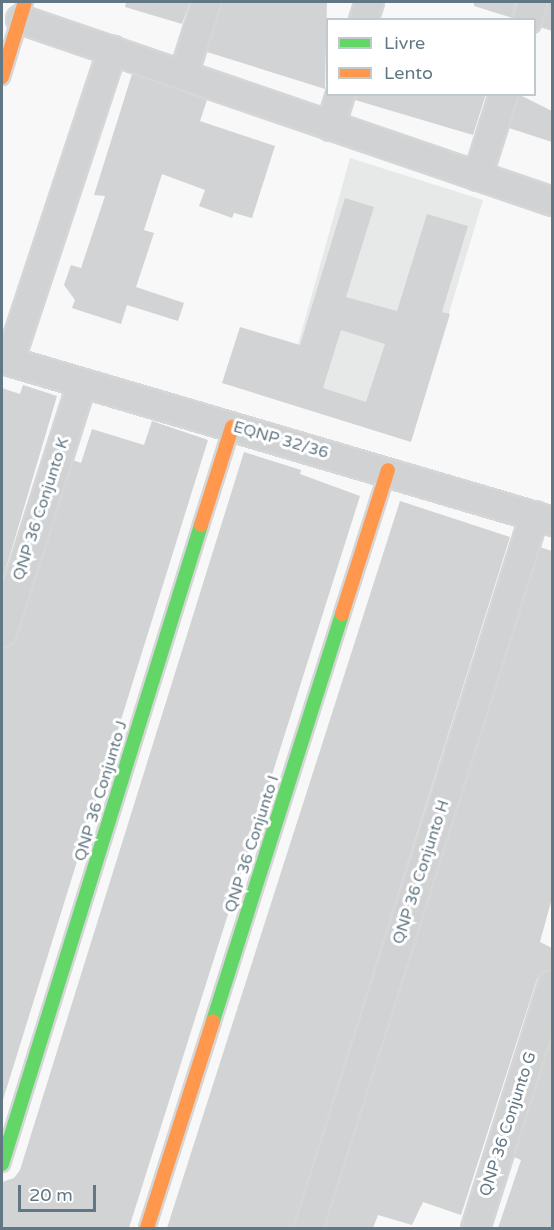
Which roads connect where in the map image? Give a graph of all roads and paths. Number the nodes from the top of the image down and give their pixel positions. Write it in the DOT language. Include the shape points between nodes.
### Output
graph roads {
  1 [pos="206,2"];
  2 [pos="369,2"];
  3 [pos="532,2"];
  4 [pos="23,10"];
  5 [pos="364,18"];
  6 [pos="527,18"];
  7 [pos="112,50"];
  8 [pos="2,72"];
  9 [pos="183,74"];
  10 [pos="339,96"];
  11 [pos="502,96"];
  12 [pos="330,126"];
  13 [pos="477,177"];
  14 [pos="552,201"];
  15 [pos="5,360"];
  16 [pos="81,385"];
  17 [pos="232,427"];
  18 [pos="388,470"];
  19 [pos="543,518"];
  20 [pos="2,632"];
  21 [pos="552,984"];
  22 [pos="2,1164"];
  23 [pos="147,1228"];
  24 [pos="308,1228"];
  25 [pos="475,1228"];
  1 -- 9 [label="street"];
  2 -- 5 [label="street"];
  3 -- 6 [label="street"];
  4 -- 7 [label="street"];
  4 -- 8 [label="street"];
  7 -- 9 [label="street"];
  7 -- 15 [label="street, EQNP 32/36"];
  9 -- 12 [label="street"];
  10 -- 12 [label="street"];
  11 -- 13 [label="street"];
  12 -- 13 [label="street"];
  13 -- 14 [label="street"];
  15 -- 16 [label="street, EQNP 32/36"];
  16 -- 17 [label="street, EQNP 32/36"];
  16 -- 20 [label="street, QNP 36 Conjunto K"];
  17 -- 18 [label="street, EQNP 32/36"];
  17 -- 22 [label="street, QNP 36 Conjunto J"];
  18 -- 19 [label="street, EQNP 32/36"];
  18 -- 23 [label="street, QNP 36 Conjunto I"];
  19 -- 24 [label="street, QNP 36 Conjunto H"];
  21 -- 25 [label="street, QNP 36 Conjunto G"];
}
